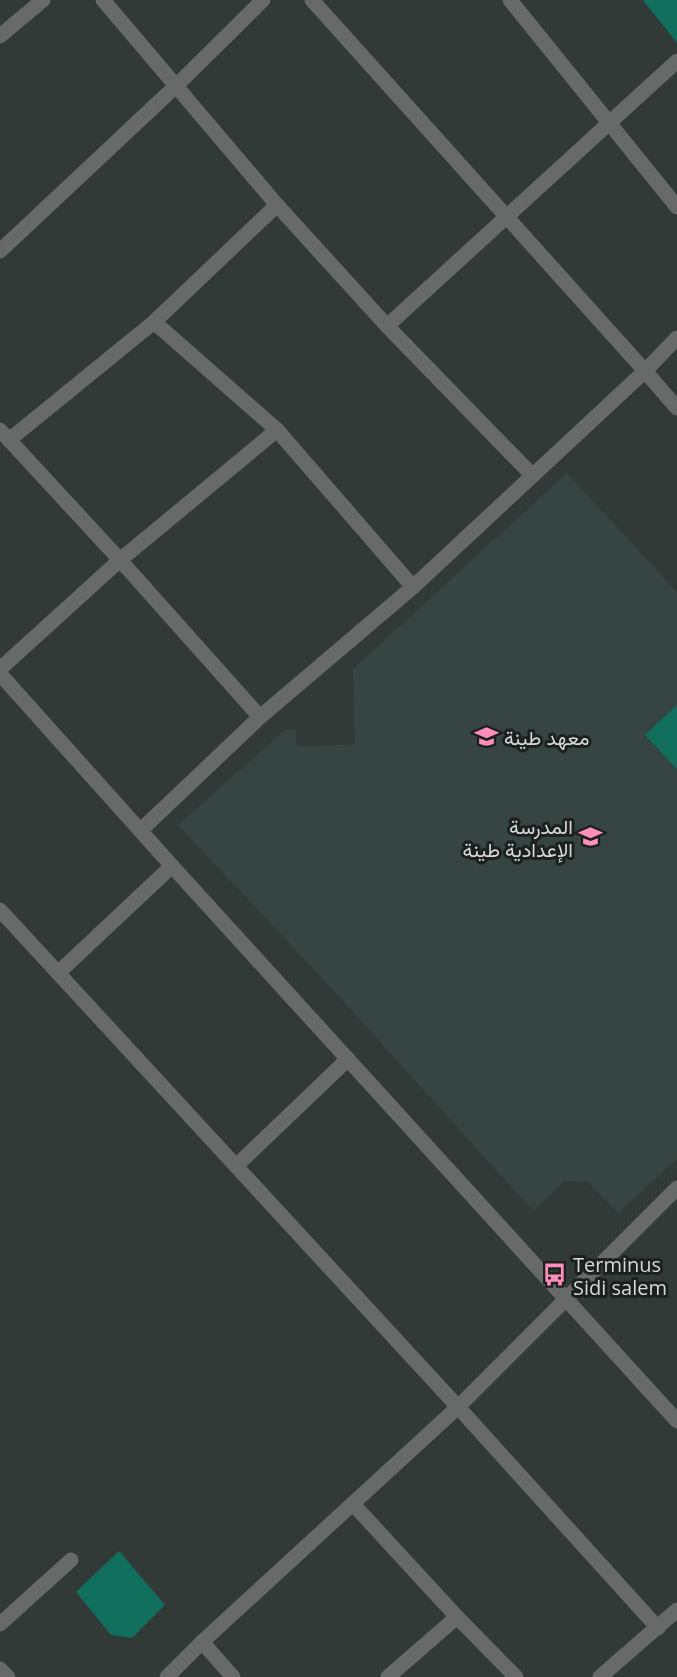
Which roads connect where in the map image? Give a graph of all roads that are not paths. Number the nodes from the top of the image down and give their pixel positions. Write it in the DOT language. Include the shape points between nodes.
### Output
graph roads {
  1 [pos="43,0"];
  2 [pos="104,0"];
  3 [pos="263,0"];
  4 [pos="312,0"];
  5 [pos="514,2"];
  6 [pos="0,36"];
  7 [pos="677,61"];
  8 [pos="177,85"];
  9 [pos="608,123"];
  10 [pos="277,205"];
  11 [pos="677,207"];
  12 [pos="506,218"];
  13 [pos="0,251"];
  14 [pos="154,322"];
  15 [pos="387,326"];
  16 [pos="677,338"];
  17 [pos="645,371"];
  18 [pos="677,408"];
  19 [pos="277,430"];
  20 [pos="5,435"];
  21 [pos="532,475"];
  22 [pos="120,560"];
  23 [pos="413,587"];
  24 [pos="0,669"];
  25 [pos="0,674"];
  26 [pos="260,717"];
  27 [pos="141,830"];
  28 [pos="172,866"];
  29 [pos="0,910"];
  30 [pos="58,973"];
  31 [pos="348,1059"];
  32 [pos="236,1166"];
  33 [pos="677,1188"];
  34 [pos="567,1300"];
  35 [pos="458,1407"];
  36 [pos="677,1421"];
  37 [pos="353,1504"];
  38 [pos="70,1560"];
  39 [pos="677,1610"];
  40 [pos="457,1617"];
  41 [pos="0,1624"];
  42 [pos="658,1628"];
  43 [pos="202,1642"];
  44 [pos="0,1669"];
  45 [pos="8,1677"];
  46 [pos="167,1677"];
  47 [pos="234,1677"];
  48 [pos="388,1677"];
  49 [pos="516,1677"];
  50 [pos="600,1677"];
  1 -- 6 [label="street"];
  2 -- 8 [label="street"];
  3 -- 8 [label="street"];
  4 -- 12 [label="street"];
  5 -- 9 [label="street"];
  7 -- 9 [label="street"];
  8 -- 10 [label="street"];
  8 -- 13 [label="street"];
  9 -- 11 [label="street"];
  9 -- 12 [label="street"];
  10 -- 14 [label="street"];
  10 -- 15 [label="street"];
  12 -- 15 [label="street"];
  12 -- 17 [label="street"];
  14 -- 19 [label="street"];
  14 -- 20 [label="street"];
  15 -- 21 [label="street"];
  16 -- 17 [label="street"];
  17 -- 18 [label="street"];
  17 -- 21 [label="street"];
  19 -- 22 [label="street"];
  19 -- 23 [label="street"];
  20 -- 22 [label="street"];
  21 -- 23 [label="street"];
  22 -- 24 [label="street"];
  22 -- 26 [label="street"];
  23 -- 26 [label="street"];
  25 -- 27 [label="street"];
  26 -- 27 [label="street"];
  27 -- 28 [label="street"];
  28 -- 30 [label="street"];
  28 -- 31 [label="street"];
  29 -- 30 [label="street"];
  30 -- 32 [label="street"];
  31 -- 32 [label="street"];
  31 -- 34 [label="street"];
  32 -- 35 [label="street"];
  33 -- 34 [label="street"];
  34 -- 35 [label="street"];
  34 -- 36 [label="street"];
  35 -- 37 [label="street"];
  35 -- 42 [label="street"];
  37 -- 40 [label="street"];
  37 -- 43 [label="street"];
  38 -- 41 [label="street"];
  39 -- 42 [label="street"];
  40 -- 48 [label="street"];
  40 -- 49 [label="street"];
  42 -- 50 [label="street"];
  43 -- 46 [label="street"];
  43 -- 47 [label="street"];
  44 -- 45 [label="street"];
}
